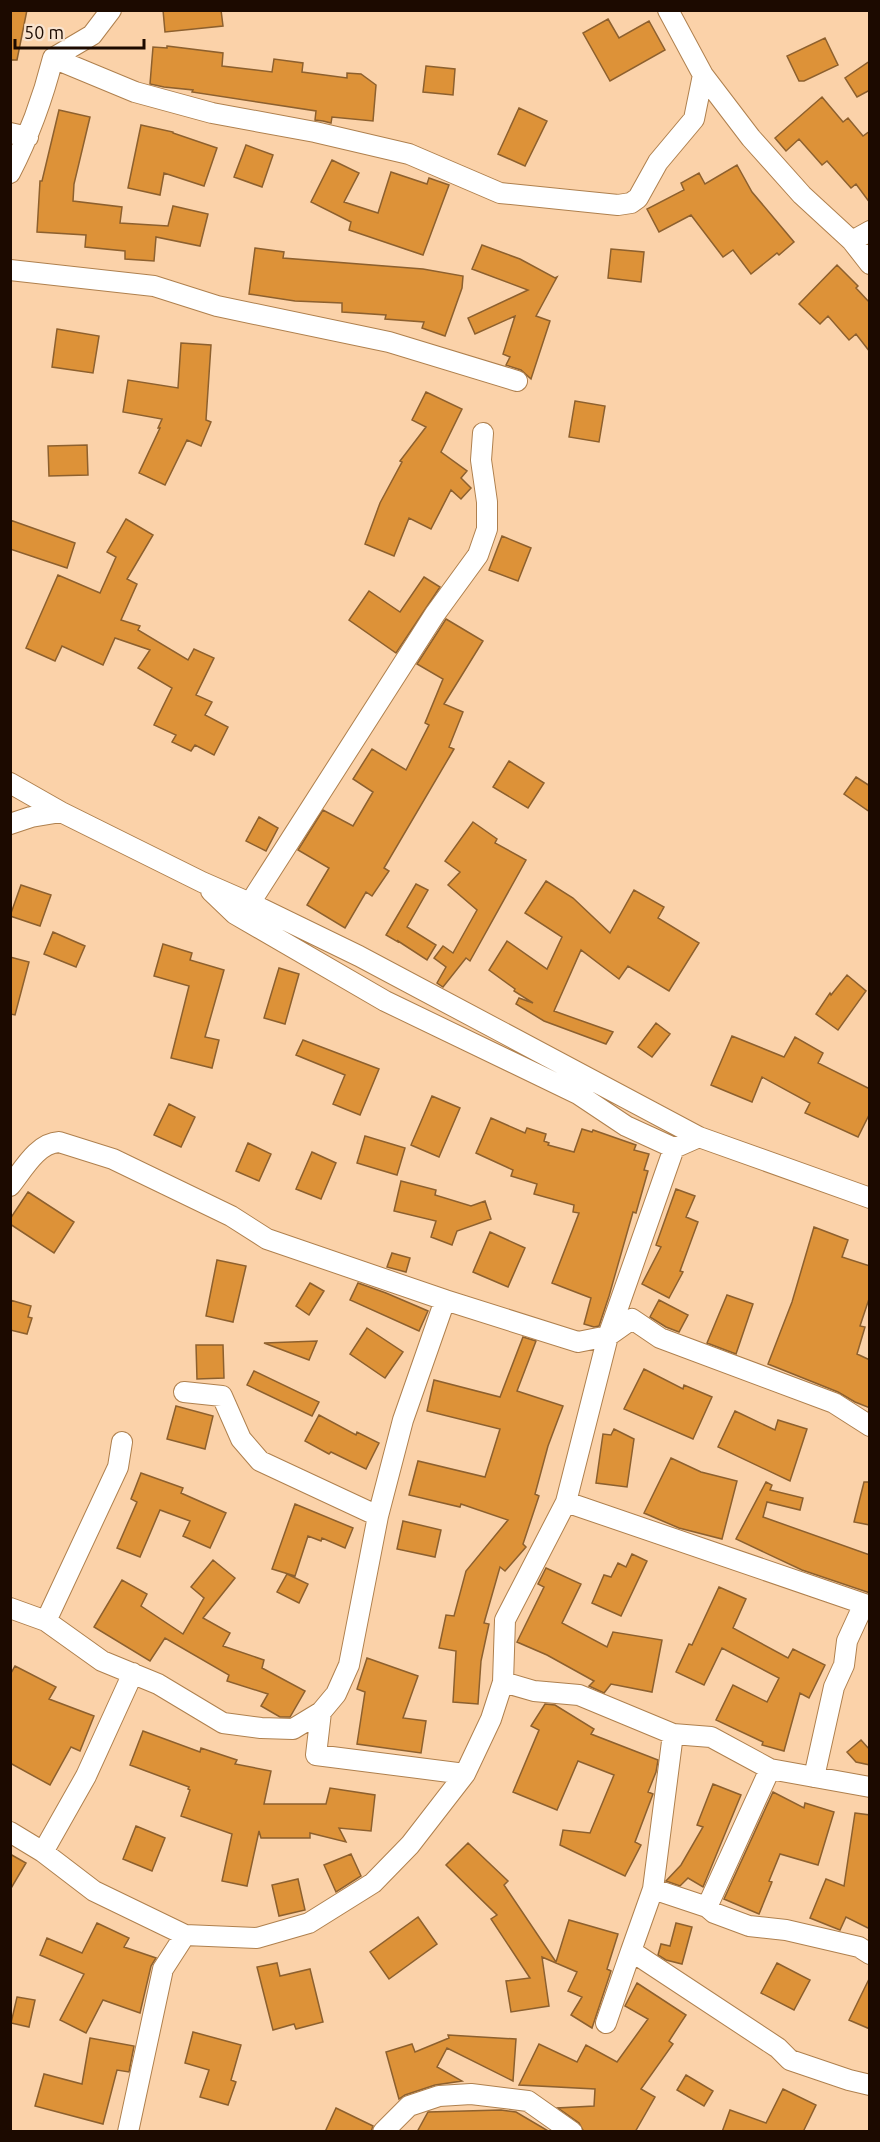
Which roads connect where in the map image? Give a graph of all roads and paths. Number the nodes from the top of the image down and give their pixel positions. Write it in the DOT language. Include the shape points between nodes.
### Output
graph roads {
  1 [pos="111,10"];
  2 [pos="665,11"];
  3 [pos="53,58"];
  4 [pos="703,75"];
  5 [pos="19,135"];
  6 [pos="10,173"];
  7 [pos="870,231"];
  8 [pos="852,241"];
  9 [pos="870,264"];
  10 [pos="10,270"];
  11 [pos="517,381"];
  12 [pos="483,433"];
  13 [pos="10,783"];
  14 [pos="61,812"];
  15 [pos="10,824"];
  16 [pos="202,882"];
  17 [pos="250,903"];
  18 [pos="699,1137"];
  19 [pos="674,1148"];
  20 [pos="10,1186"];
  21 [pos="870,1198"];
  22 [pos="445,1300"];
  23 [pos="608,1336"];
  24 [pos="184,1392"];
  25 [pos="870,1426"];
  26 [pos="122,1442"];
  27 [pos="566,1502"];
  28 [pos="378,1516"];
  29 [pos="867,1605"];
  30 [pos="10,1608"];
  31 [pos="46,1621"];
  32 [pos="133,1673"];
  33 [pos="503,1682"];
  34 [pos="321,1712"];
  35 [pos="674,1734"];
  36 [pos="770,1768"];
  37 [pos="465,1774"];
  38 [pos="814,1777"];
  39 [pos="870,1787"];
  40 [pos="10,1832"];
  41 [pos="43,1852"];
  42 [pos="653,1889"];
  43 [pos="707,1907"];
  44 [pos="185,1935"];
  45 [pos="631,1951"];
  46 [pos="870,1954"];
  47 [pos="606,2023"];
  48 [pos="870,2085"];
  49 [pos="128,2132"];
  50 [pos="383,2132"];
  51 [pos="572,2132"];
  1 -- 3 [label="street" via="92,35"];
  2 -- 4 [label="street"];
  3 -- 4 [label="street" via="146,95 212,113 409,154 500,193 618,205 638,198 658,162 694,119"];
  3 -- 5 [label="street" via="47,83"];
  4 -- 8 [label="street" via="787,179"];
  5 -- 6 [label="street"];
  7 -- 8 [label="street"];
  8 -- 9 [label="street"];
  10 -- 11 [label="street" via="154,286 217,306 389,342"];
  12 -- 17 [label="street" via="481,460 487,529 478,555 435,614"];
  13 -- 14 [label="street"];
  14 -- 15 [label="street"];
  14 -- 16 [label="street"];
  16 -- 17 [label="street"];
  16 -- 19 [label="street" via="235,914 385,1001 578,1094 626,1126"];
  17 -- 18 [label="street" via="359,956"];
  18 -- 19 [label="street"];
  18 -- 21 [label="street"];
  19 -- 23 [label="street"];
  20 -- 22 [label="street" via="41,1148 59,1142 113,1159 231,1216 267,1239"];
  22 -- 23 [label="street" via="578,1342"];
  22 -- 28 [label="street" via="403,1420"];
  23 -- 25 [label="street" via="632,1319 660,1338 834,1403"];
  23 -- 27 [label="street"];
  24 -- 28 [label="street" via="222,1396 241,1439 260,1461"];
  26 -- 31 [label="street" via="118,1467"];
  27 -- 29 [label="street"];
  27 -- 33 [label="street" via="505,1620"];
  28 -- 34 [label="street" via="350,1665 336,1694"];
  29 -- 38 [label="street" via="847,1641"];
  30 -- 31 [label="street"];
  31 -- 32 [label="street" via="102,1660"];
  32 -- 34 [label="street" via="223,1723 293,1729"];
  32 -- 41 [label="street" via="86,1776"];
  33 -- 35 [label="street" via="534,1691 579,1695"];
  33 -- 37 [label="street" via="491,1719"];
  34 -- 37 [label="street" via="316,1755"];
  35 -- 36 [label="street" via="711,1737"];
  35 -- 42 [label="street"];
  36 -- 38 [label="street"];
  36 -- 43 [label="street"];
  37 -- 44 [label="street" via="410,1845 374,1882 309,1923 257,1938"];
  38 -- 39 [label="street"];
  40 -- 41 [label="street"];
  41 -- 44 [label="street" via="94,1891"];
  42 -- 43 [label="street"];
  42 -- 45 [label="street"];
  43 -- 46 [label="street" via="749,1926 786,1930 859,1947"];
  44 -- 49 [label="street" via="163,1969"];
  45 -- 47 [label="street"];
  45 -- 48 [label="street" via="778,2048 790,2060"];
  50 -- 51 [label="street" via="409,2106 439,2096 471,2094 528,2102"];
}
